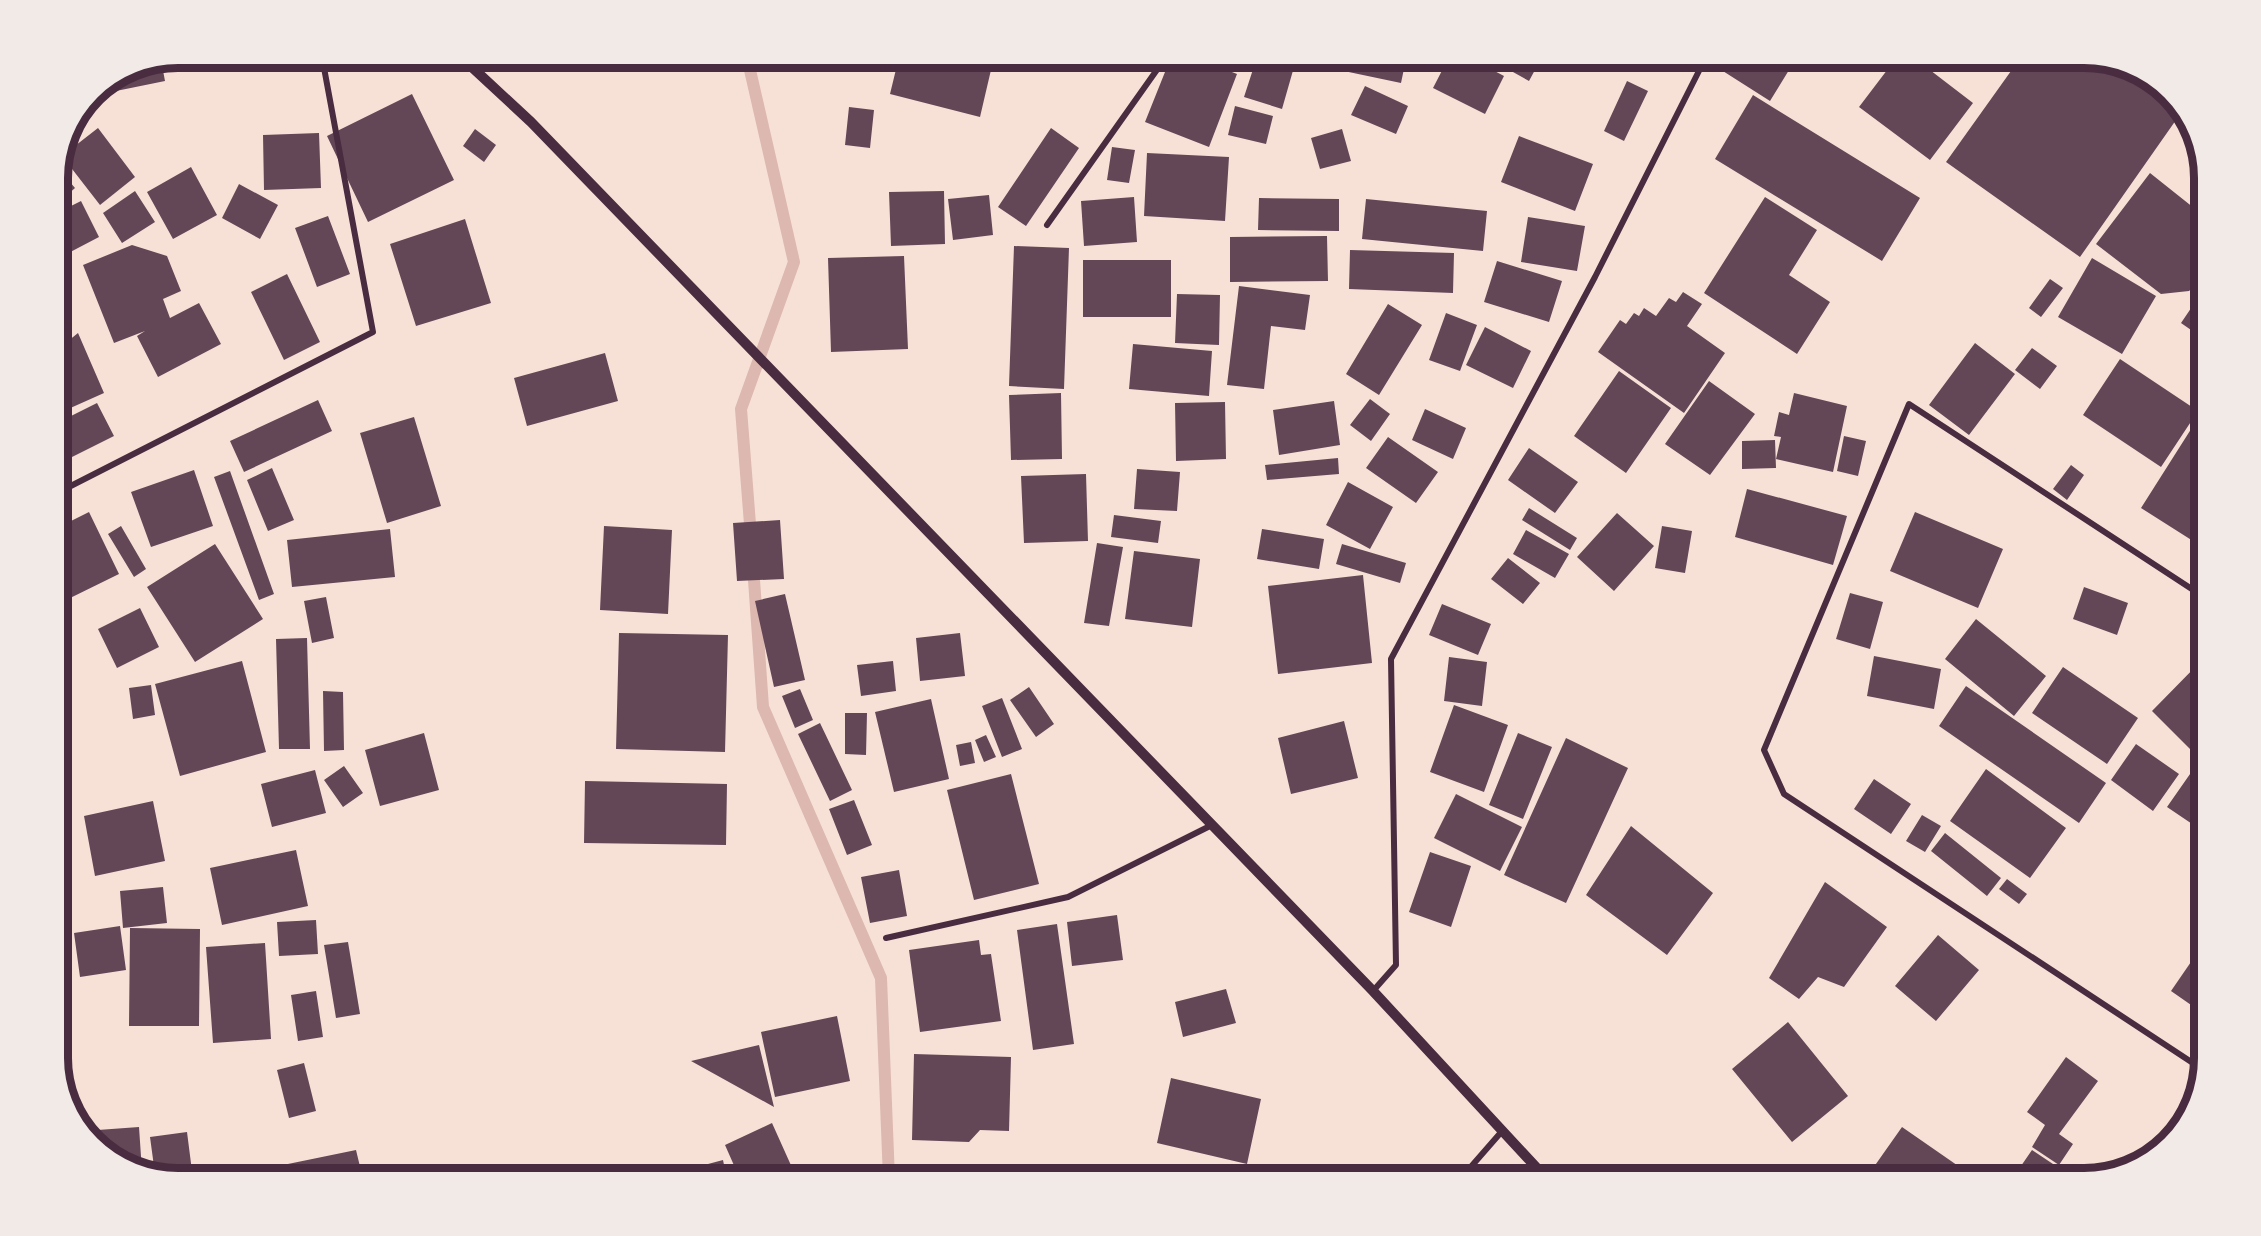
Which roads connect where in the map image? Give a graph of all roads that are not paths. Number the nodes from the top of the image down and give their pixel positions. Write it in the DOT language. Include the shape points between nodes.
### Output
graph roads {
  1 [pos="324,68"];
  2 [pos="473,68"];
  3 [pos="1158,68"];
  4 [pos="1700,68"];
  5 [pos="1047,225"];
  6 [pos="68,488"];
  7 [pos="2193,590"];
  8 [pos="1212,825"];
  9 [pos="886,938"];
  10 [pos="1373,991"];
  11 [pos="2194,1063"];
  12 [pos="1503,1130"];
  13 [pos="1470,1168"];
  14 [pos="1537,1168"];
  1 -- 6 [label="street" via="373,332"];
  2 -- 8 [label="street" via="531,122"];
  3 -- 5 [label="street"];
  4 -- 10 [label="street" via="1595,277 1391,658 1396,965"];
  7 -- 11 [label="street" via="1909,404 1764,750 1784,794"];
  8 -- 9 [label="street" via="1068,897"];
  8 -- 10 [label="street"];
  10 -- 12 [label="street"];
  12 -- 13 [label="street"];
  12 -- 14 [label="street"];
}
